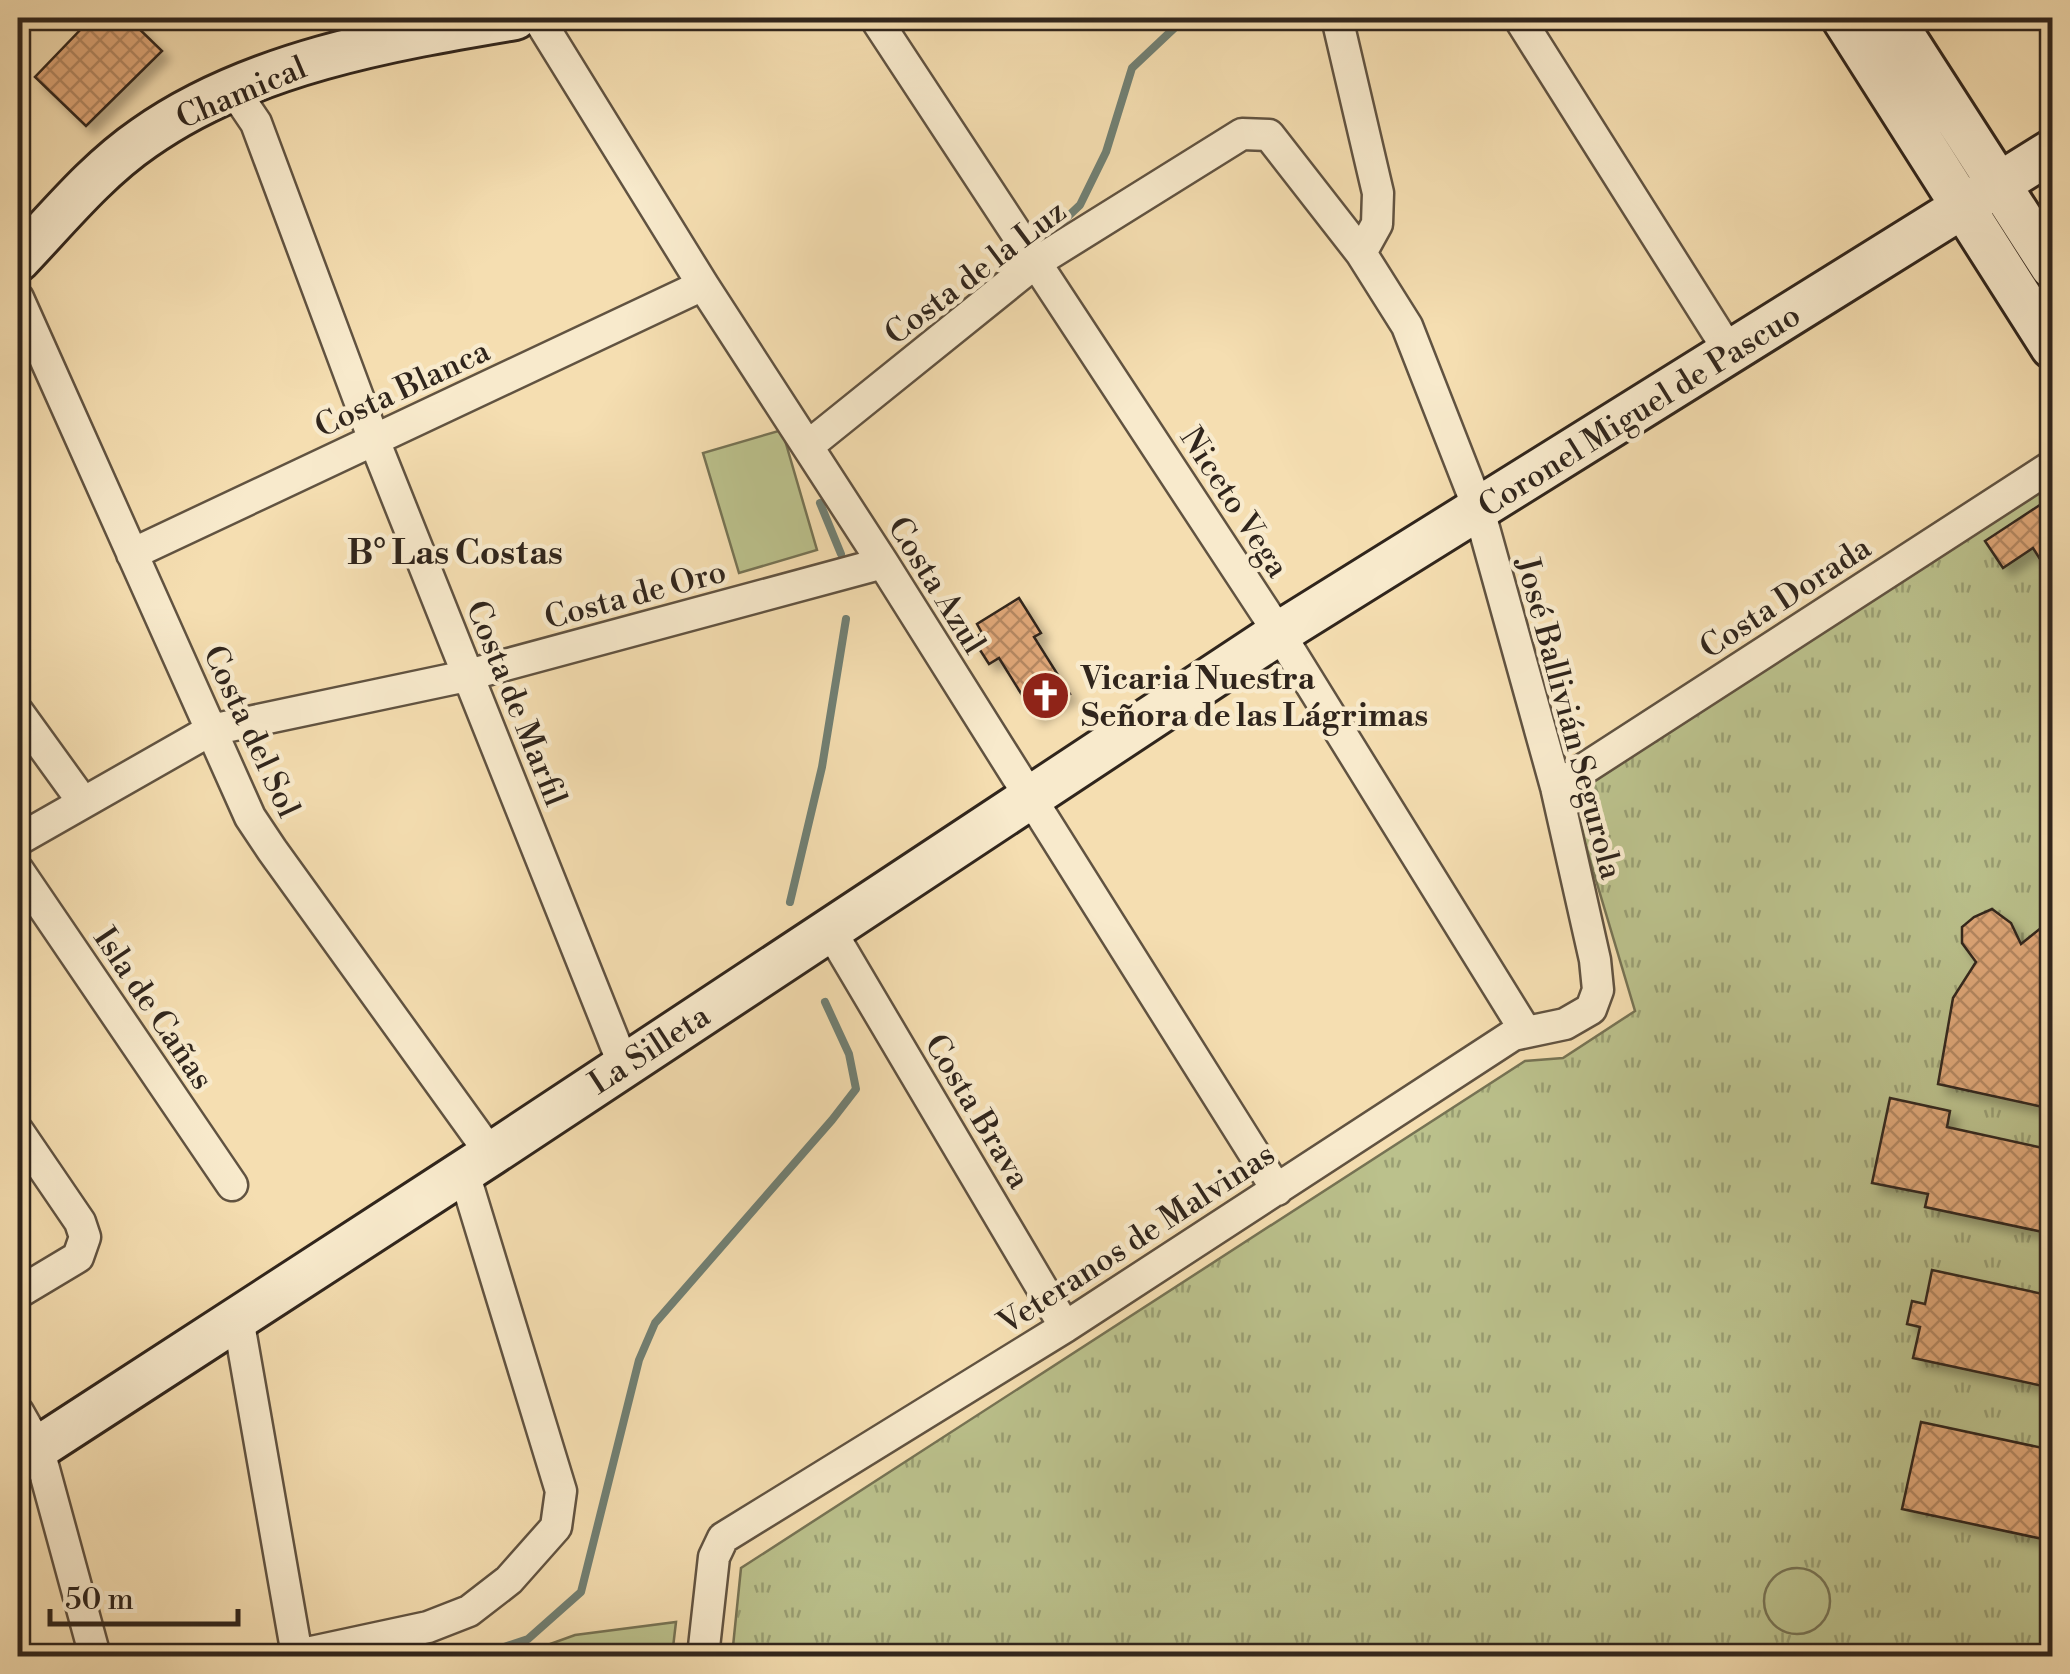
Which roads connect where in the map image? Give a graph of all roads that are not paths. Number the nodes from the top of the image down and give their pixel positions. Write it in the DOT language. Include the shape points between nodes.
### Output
graph roads {
  1 [pos="515,18"];
  2 [pos="538,18"];
  3 [pos="875,18"];
  4 [pos="1337,18"];
  5 [pos="1519,18"];
  6 [pos="1843,18"];
  7 [pos="1892,18"];
  8 [pos="233,89"];
  9 [pos="1242,134"];
  10 [pos="2052,152"];
  11 [pos="1982,196"];
  12 [pos="1362,253"];
  13 [pos="18,260"];
  14 [pos="1035,264"];
  15 [pos="2052,267"];
  16 [pos="702,284"];
  17 [pos="18,298"];
  18 [pos="2052,347"];
  19 [pos="1731,354"];
  20 [pos="374,440"];
  21 [pos="808,446"];
  22 [pos="2052,466"];
  23 [pos="1479,510"];
  24 [pos="132,554"];
  25 [pos="883,563"];
  26 [pos="1279,632"];
  27 [pos="468,675"];
  28 [pos="18,712"];
  29 [pos="211,730"];
  30 [pos="1556,787"];
  31 [pos="1031,798"];
  32 [pos="83,802"];
  33 [pos="18,840"];
  34 [pos="18,870"];
  35 [pos="830,930"];
  36 [pos="1598,990"];
  37 [pos="1526,1032"];
  38 [pos="624,1066"];
  39 [pos="18,1131"];
  40 [pos="477,1162"];
  41 [pos="232,1185"];
  42 [pos="1277,1190"];
  43 [pos="18,1293"];
  44 [pos="238,1318"];
  45 [pos="1065,1327"];
  46 [pos="24,1440"];
  47 [pos="95,1656"];
  48 [pos="295,1656"];
  49 [pos="703,1656"];
  1 -- 8 [label="street, Chamical" via="298,64"];
  2 -- 16 [label="street, Costa Azul"];
  3 -- 14 [label="street, Niceto Vega"];
  4 -- 12 [label="street" via="1378,193 1377,224"];
  5 -- 19 [label="street"];
  6 -- 11 [label="street"];
  7 -- 11 [label="street"];
  8 -- 13 [label="street, Chamical" via="178,116 105,168"];
  8 -- 20 [label="street, Costa de Marfil" via="256,124"];
  9 -- 12 [label="street, José Ballivián Segurola" via="1269,136"];
  9 -- 14 [label="street, Costa de la Luz"];
  10 -- 11 [label="street, Coronel Miguel de Pascuo"];
  11 -- 15 [label="street"];
  11 -- 18 [label="street"];
  11 -- 19 [label="street, Coronel Miguel de Pascuo"];
  12 -- 23 [label="street, José Ballivián Segurola" via="1406,326"];
  14 -- 21 [label="street, Costa de la Luz"];
  14 -- 26 [label="street, Niceto Vega"];
  16 -- 20 [label="street, Costa Blanca"];
  16 -- 21 [label="street, Costa Azul"];
  17 -- 24 [label="street, Costa del Sol"];
  19 -- 23 [label="street, Coronel Miguel de Pascuo"];
  20 -- 24 [label="street, Costa Blanca"];
  20 -- 27 [label="street, Costa de Marfil"];
  21 -- 25 [label="street, Costa Azul"];
  22 -- 30 [label="street, Costa Dorada"];
  23 -- 26 [label="street, Coronel Miguel de Pascuo"];
  23 -- 30 [label="street, José Ballivián Segurola"];
  24 -- 29 [label="street, Costa del Sol"];
  25 -- 27 [label="street, Costa de Oro"];
  25 -- 31 [label="street, Costa Azul"];
  26 -- 31 [label="street, La Silleta"];
  26 -- 37 [label="street, Niceto Vega"];
  27 -- 29 [label="street, Costa de Oro"];
  27 -- 38 [label="street, Costa de Marfil"];
  28 -- 32 [label="street"];
  29 -- 32 [label="street, Costa de Oro"];
  29 -- 40 [label="street, Costa del Sol" via="250,817"];
  30 -- 36 [label="street, José Ballivián Segurola"];
  31 -- 35 [label="street, La Silleta"];
  31 -- 42 [label="street, Costa Azul"];
  32 -- 33 [label="street, Costa de Oro"];
  34 -- 41 [label="street, Isla de Cañas"];
  35 -- 38 [label="street, La Silleta"];
  35 -- 45 [label="street, Costa Brava"];
  36 -- 37 [label="street, Veteranos de Malvinas" via="1591,1010"];
  37 -- 42 [label="street, Veteranos de Malvinas"];
  38 -- 40 [label="street, La Silleta"];
  39 -- 43 [label="street" via="85,1237 78,1257"];
  40 -- 44 [label="street, La Silleta"];
  40 -- 48 [label="street, Costa del Sol" via="561,1491 556,1527 509,1580 468,1611 428,1627"];
  42 -- 45 [label="street, Veteranos de Malvinas"];
  44 -- 46 [label="street, La Silleta"];
  44 -- 48 [label="street"];
  45 -- 49 [label="street, Veteranos de Malvinas" via="723,1538 714,1557"];
  46 -- 47 [label="street"];
}
